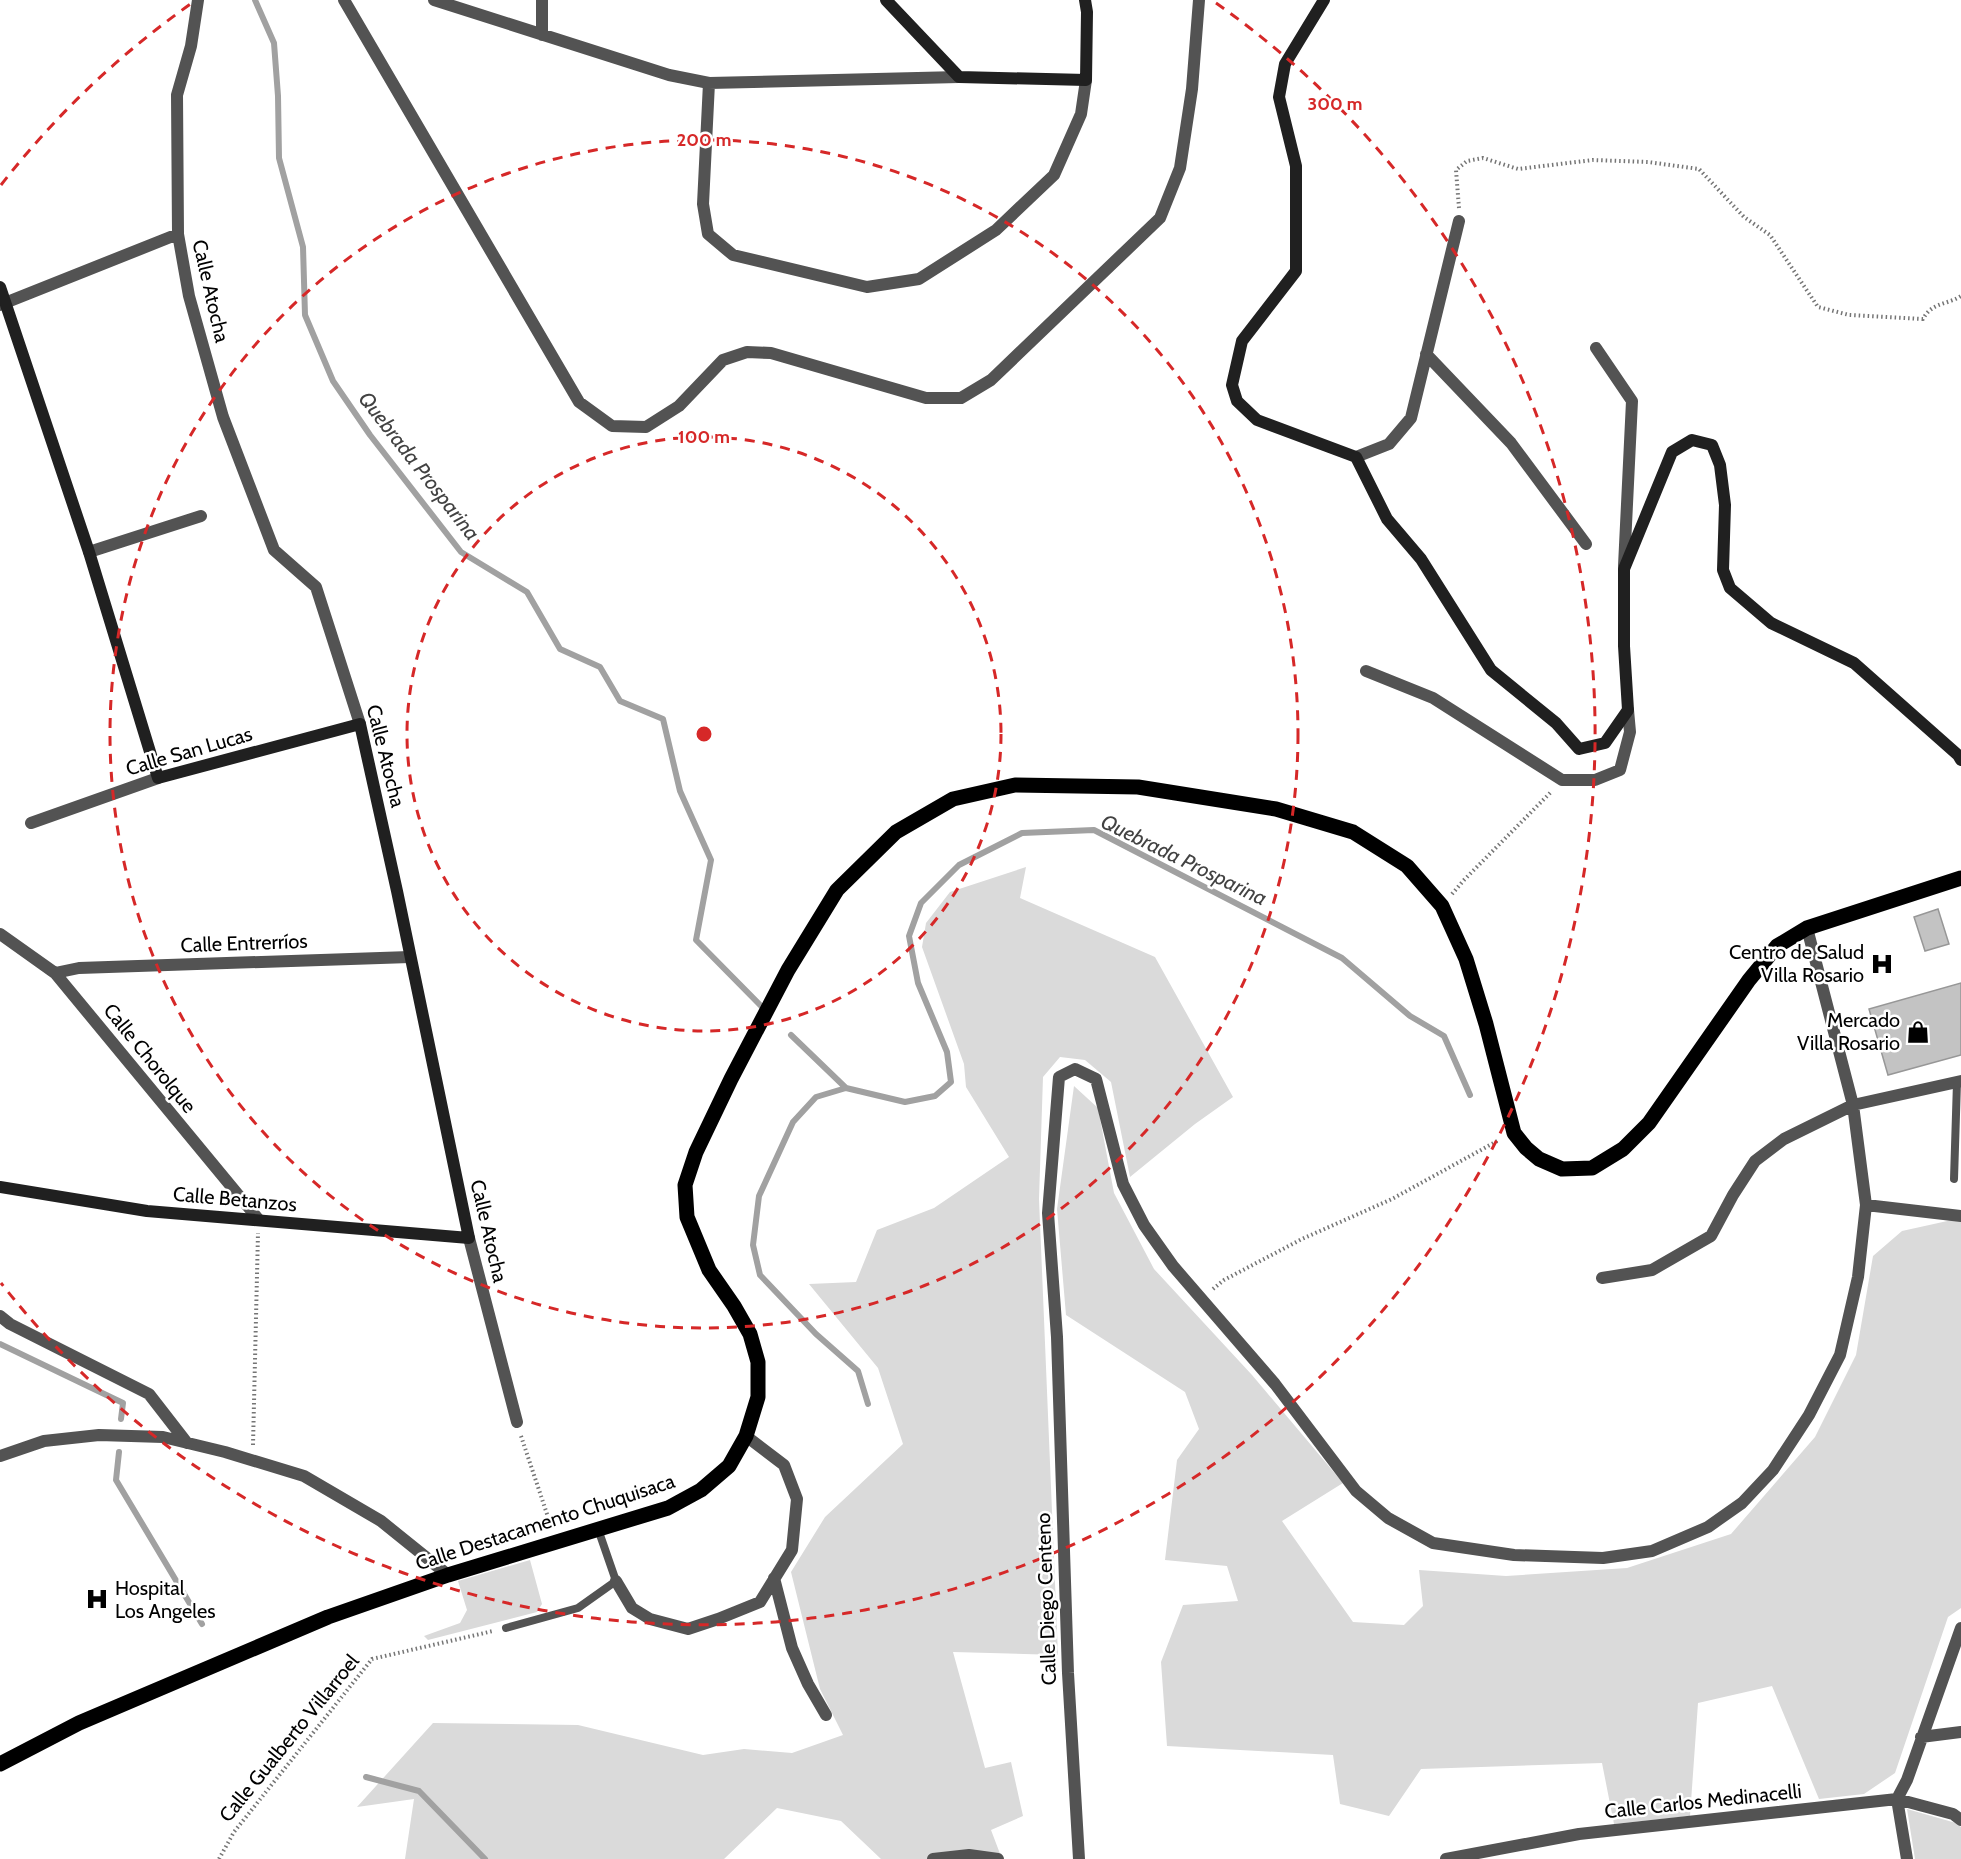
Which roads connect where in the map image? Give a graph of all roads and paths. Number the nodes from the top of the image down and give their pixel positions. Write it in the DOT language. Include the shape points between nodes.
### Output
graph roads {
  1 [pos="198,0"];
  2 [pos="344,0"];
  3 [pos="434,0"];
  4 [pos="542,0"];
  5 [pos="886,0"];
  6 [pos="1084,0"];
  7 [pos="1199,0"];
  8 [pos="1324,0"];
  9 [pos="542,35"];
  10 [pos="959,77"];
  11 [pos="1086,80"];
  12 [pos="710,82"];
  13 [pos="1458,221"];
  14 [pos="178,234"];
  15 [pos="0,287"];
  16 [pos="1961,296"];
  17 [pos="3,304"];
  18 [pos="1596,348"];
  19 [pos="1426,354"];
  20 [pos="1356,457"];
  21 [pos="201,516"];
  22 [pos="1586,544"];
  23 [pos="89,552"];
  24 [pos="1624,569"];
  25 [pos="1366,671"];
  26 [pos="1628,710"];
  27 [pos="360,724"];
  28 [pos="1961,760"];
  29 [pos="158,778"];
  30 [pos="1562,780"];
  31 [pos="31,823"];
  32 [pos="1961,878"];
  33 [pos="1442,906"];
  34 [pos="1807,928"];
  35 [pos="0,934"];
  36 [pos="410,957"];
  37 [pos="55,973"];
  38 [pos="1959,1082"];
  39 [pos="1853,1105"];
  40 [pos="1494,1143"];
  41 [pos="1954,1179"];
  42 [pos="0,1187"];
  43 [pos="1866,1205"];
  44 [pos="1961,1216"];
  45 [pos="259,1220"];
  46 [pos="469,1238"];
  47 [pos="1602,1278"];
  48 [pos="1201,1299"];
  49 [pos="0,1316"];
  50 [pos="517,1422"];
  51 [pos="746,1436"];
  52 [pos="187,1443"];
  53 [pos="0,1456"];
  54 [pos="252,1461"];
  55 [pos="598,1529"];
  56 [pos="556,1541"];
  57 [pos="448,1575"];
  58 [pos="774,1578"];
  59 [pos="616,1581"];
  60 [pos="506,1628"];
  61 [pos="1961,1628"];
  62 [pos="826,1715"];
  63 [pos="1961,1732"];
  64 [pos="1921,1737"];
  65 [pos="0,1764"];
  66 [pos="1897,1799"];
  67 [pos="1961,1820"];
  68 [pos="219,1859"];
  69 [pos="933,1859"];
  70 [pos="998,1859"];
  71 [pos="1079,1859"];
  72 [pos="1446,1859"];
  73 [pos="1907,1859"];
  1 -- 14 [label="street, Calle Atocha" via="192,46 177,95"];
  2 -- 7 [label="street" via="579,402 612,426 646,427 678,406 723,360 747,352 771,353 926,398 961,398 991,380 1160,218 1180,168 1192,89"];
  3 -- 9 [label="street"];
  4 -- 9 [label="street"];
  5 -- 10 [label="street"];
  6 -- 11 [label="street" via="1088,12"];
  8 -- 20 [label="street" via="1285,64 1279,96 1296,166 1296,271 1242,342 1232,385 1237,402 1257,420"];
  9 -- 12 [label="street" via="669,75"];
  10 -- 11 [label="street"];
  10 -- 12 [label="street"];
  11 -- 12 [label="street" via="1081,114 1054,175 996,230 920,279 867,286 733,255 708,234 703,204"];
  13 -- 16 [label="path" via="1456,170 1467,160 1483,158 1518,170 1593,160 1699,169 1744,217 1770,235 1818,308 1849,315 1923,319 1928,311"];
  13 -- 19 [label="street"];
  14 -- 17 [label="street"];
  14 -- 27 [label="street, Calle Atocha" via="189,296 223,417 274,550 315,587"];
  15 -- 17 [label="street"];
  17 -- 23 [label="street"];
  18 -- 24 [label="street" via="1632,401"];
  19 -- 20 [label="street" via="1412,418 1389,444"];
  19 -- 22 [label="street" via="1511,443"];
  20 -- 26 [label="street" via="1387,519 1421,559 1491,670 1556,723 1579,749 1605,743"];
  21 -- 23 [label="street"];
  23 -- 29 [label="street"];
  24 -- 26 [label="street"];
  24 -- 28 [label="street" via="1672,452 1692,440 1712,445 1720,465 1725,505 1723,570 1730,588 1771,623 1854,663"];
  25 -- 30 [label="street" via="1433,698"];
  26 -- 30 [label="street" via="1630,732 1620,770 1594,780"];
  27 -- 29 [label="street, Calle San Lucas"];
  27 -- 36 [label="street, Calle Atocha"];
  29 -- 31 [label="street, Calle San Lucas"];
  30 -- 33 [label="path"];
  32 -- 34 [label="main road, Calle Destacamento Chuquisaca"];
  33 -- 34 [label="main road, Calle Destacamento Chuquisaca" via="1466,959 1514,1133 1539,1159 1562,1169 1592,1168 1623,1149 1649,1123 1777,946"];
  33 -- 51 [label="main road, Calle Destacamento Chuquisaca" via="1407,866 1353,832 1276,809 1138,787 1015,785 953,799 896,832 837,890 788,970 716,1110 685,1185 687,1217 699,1249 750,1334 758,1362 758,1396"];
  34 -- 39 [label="street"];
  35 -- 37 [label="street, Calle Chorolque"];
  36 -- 37 [label="street, Calle Entrerríos" via="79,968"];
  36 -- 46 [label="street, Calle Atocha"];
  37 -- 45 [label="street, Calle Chorolque"];
  38 -- 39 [label="street"];
  38 -- 41 [label="lane"];
  39 -- 43 [label="street"];
  39 -- 47 [label="street" via="1784,1139 1755,1161 1711,1236 1652,1270"];
  40 -- 48 [label="path" via="1392,1199 1302,1239 1224,1280"];
  42 -- 45 [label="street, Calle Betanzos" via="147,1211"];
  43 -- 44 [label="street"];
  43 -- 48 [label="street" via="1858,1277 1840,1354 1809,1415 1773,1470 1742,1503 1708,1527 1652,1551 1604,1558 1514,1555 1433,1543 1388,1518 1356,1491 1275,1384"];
  45 -- 46 [label="street, Calle Betanzos"];
  45 -- 54 [label="path"];
  46 -- 50 [label="street, Calle Atocha"];
  48 -- 71 [label="street, Calle Diego Centeno" via="1144,1225 1123,1184 1096,1079 1075,1069 1059,1077 1048,1213"];
  49 -- 52 [label="street" via="149,1394"];
  50 -- 56 [label="path"];
  51 -- 55 [label="main road, Calle Destacamento Chuquisaca" via="729,1466 701,1490 668,1508"];
  51 -- 58 [label="street" via="784,1465 797,1499 792,1550"];
  52 -- 53 [label="street" via="163,1437 99,1435 44,1441"];
  52 -- 54 [label="street"];
  54 -- 57 [label="street" via="304,1476 381,1521"];
  55 -- 56 [label="main road, Calle Destacamento Chuquisaca"];
  55 -- 59 [label="lane"];
  56 -- 57 [label="main road, Calle Destacamento Chuquisaca"];
  57 -- 65 [label="main road, Calle Destacamento Chuquisaca" via="328,1617 79,1723"];
  58 -- 59 [label="street" via="760,1602 688,1629 650,1619 632,1608"];
  58 -- 62 [label="street" via="792,1648"];
  59 -- 60 [label="lane" via="579,1608"];
  60 -- 68 [label="path, Calle Gualberto Villarroel" via="372,1659 234,1832"];
  61 -- 64 [label="street"];
  63 -- 64 [label="street"];
  64 -- 66 [label="street"];
  66 -- 67 [label="street, Calle Carlos Medinacelli" via="1953,1814"];
  66 -- 72 [label="street, Calle Carlos Medinacelli" via="1580,1834"];
  66 -- 73 [label="street"];
  69 -- 70 [label="street" via="969,1855"];
}
